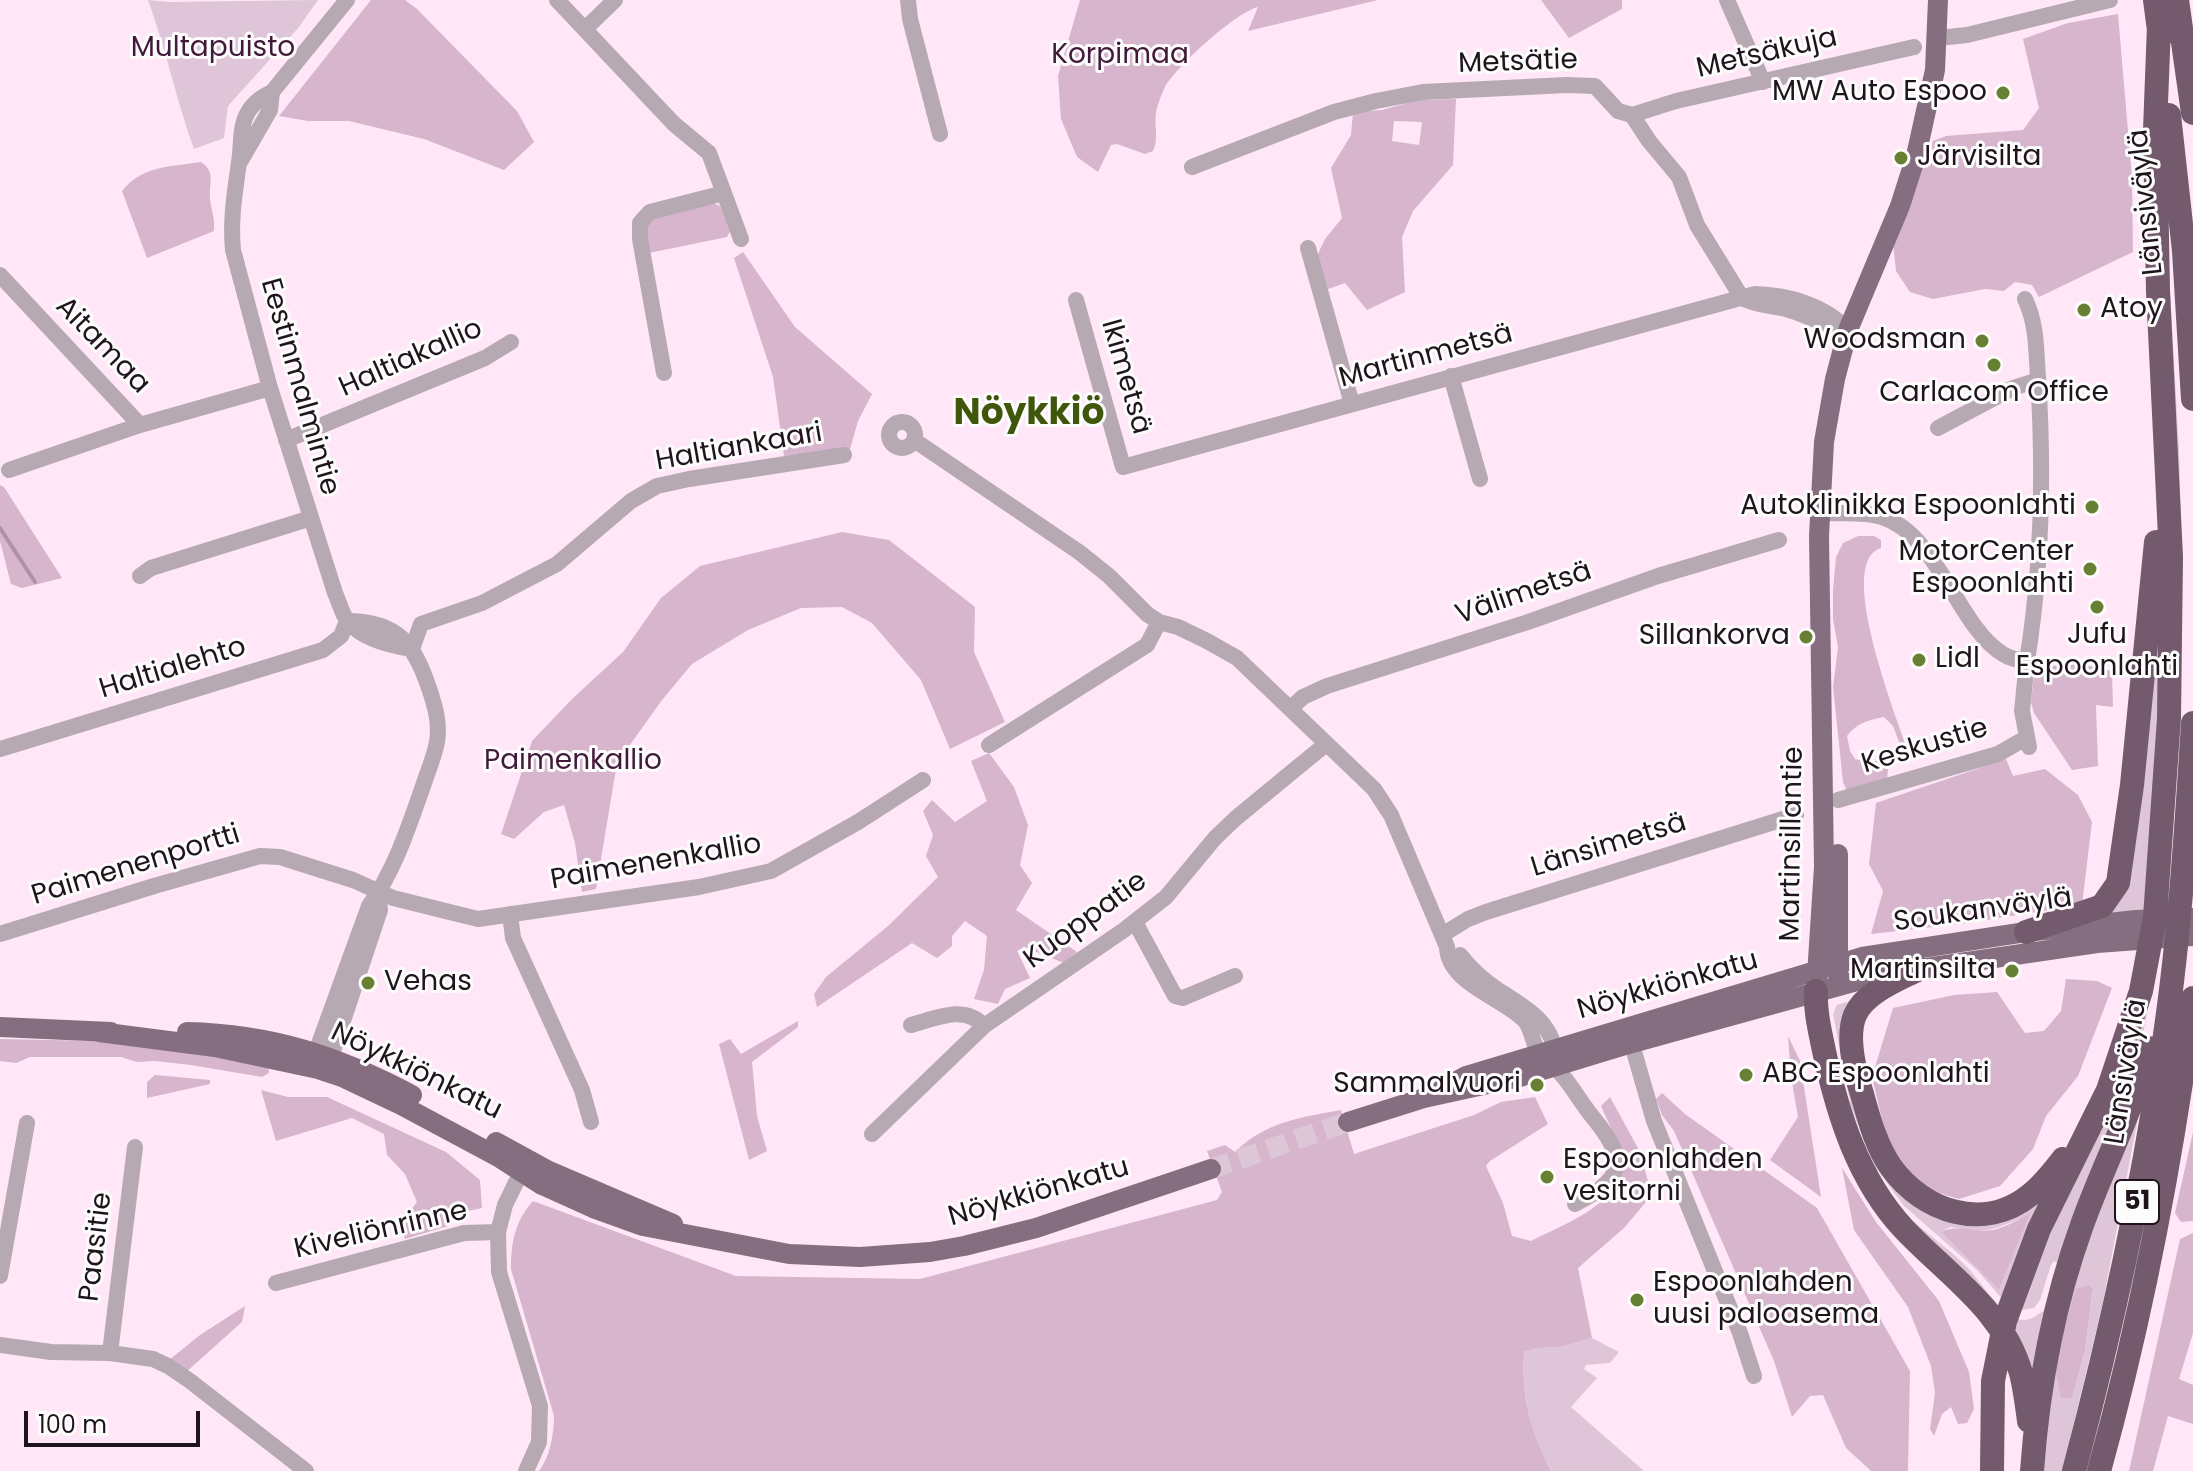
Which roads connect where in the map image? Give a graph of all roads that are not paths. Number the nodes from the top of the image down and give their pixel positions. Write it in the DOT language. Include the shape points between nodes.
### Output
graph roads {
  1 [pos="347,0"];
  2 [pos="557,0"];
  3 [pos="615,0"];
  4 [pos="908,0"];
  5 [pos="1727,0"];
  6 [pos="1938,0"];
  7 [pos="2110,0"];
  8 [pos="2155,0"];
  9 [pos="2177,0"];
  10 [pos="2159,25"];
  11 [pos="586,28"];
  12 [pos="1938,38"];
  13 [pos="1914,47"];
  14 [pos="1763,82"];
  15 [pos="2193,113"];
  16 [pos="1632,115"];
  17 [pos="940,134"];
  18 [pos="1192,167"];
  19 [pos="724,193"];
  20 [pos="741,239"];
  21 [pos="1308,248"];
  22 [pos="0,275"];
  23 [pos="1742,298"];
  24 [pos="2025,299"];
  25 [pos="1076,300"];
  26 [pos="1848,330"];
  27 [pos="511,342"];
  28 [pos="664,373"];
  29 [pos="1451,376"];
  30 [pos="2038,380"];
  31 [pos="270,388"];
  32 [pos="2193,399"];
  33 [pos="1352,404"];
  34 [pos="2164,424"];
  35 [pos="140,425"];
  36 [pos="1938,428"];
  37 [pos="286,440"];
  38 [pos="914,440"];
  39 [pos="844,455"];
  40 [pos="1123,467"];
  41 [pos="9,470"];
  42 [pos="1480,479"];
  43 [pos="1820,513"];
  44 [pos="311,518"];
  45 [pos="1779,540"];
  46 [pos="140,576"];
  47 [pos="347,621"];
  48 [pos="1159,622"];
  49 [pos="412,649"];
  50 [pos="2027,661"];
  51 [pos="1823,697"];
  52 [pos="1291,708"];
  53 [pos="2193,723"];
  54 [pos="1326,744"];
  55 [pos="989,745"];
  56 [pos="0,749"];
  57 [pos="923,780"];
  58 [pos="1838,800"];
  59 [pos="1796,815"];
  60 [pos="378,892"];
  61 [pos="510,914"];
  62 [pos="1135,922"];
  63 [pos="2188,928"];
  64 [pos="2135,929"];
  65 [pos="2026,932"];
  66 [pos="0,934"];
  67 [pos="1445,941"];
  68 [pos="1838,963"];
  69 [pos="1919,969"];
  70 [pos="1235,976"];
  71 [pos="1824,983"];
  72 [pos="2193,998"];
  73 [pos="911,1025"];
  74 [pos="984,1026"];
  75 [pos="0,1027"];
  76 [pos="1630,1036"];
  77 [pos="1549,1056"];
  78 [pos="322,1059"];
  79 [pos="2193,1080"];
  80 [pos="2108,1090"];
  81 [pos="591,1122"];
  82 [pos="1348,1122"];
  83 [pos="27,1123"];
  84 [pos="872,1134"];
  85 [pos="135,1147"];
  86 [pos="524,1165"];
  87 [pos="1211,1169"];
  88 [pos="1575,1204"];
  89 [pos="2156,1229"];
  90 [pos="498,1232"];
  91 [pos="0,1276"];
  92 [pos="276,1283"];
  93 [pos="0,1345"];
  94 [pos="110,1353"];
  95 [pos="1754,1376"];
  96 [pos="2033,1465"];
  97 [pos="306,1471"];
  98 [pos="526,1471"];
  99 [pos="1992,1471"];
  100 [pos="2074,1471"];
  101 [pos="2099,1471"];
  1 -- 31 [label="street, Eestinmalmintie" via="272,92 246,114 241,131 233,250"];
  2 -- 11 [label="street"];
  3 -- 11 [label="street"];
  4 -- 17 [label="street"];
  5 -- 14 [label="street"];
  6 -- 12 [label="main road, Martinsillantie"];
  7 -- 12 [label="street"];
  8 -- 10 [label="highway, Länsiväylä"];
  9 -- 15 [label="highway, Länsiväylä"];
  10 -- 32 [label="highway, Länsiväylä" via="2184,251"];
  10 -- 34 [label="highway" via="2155,130"];
  11 -- 19 [label="street" via="674,124 709,153"];
  12 -- 26 [label="main road, Martinsillantie" via="1916,156"];
  13 -- 14 [label="street, Metsäkuja"];
  14 -- 16 [label="street, Metsäkuja"];
  16 -- 18 [label="street, Metsätie" via="1618,111 1595,86 1423,92 1334,112"];
  16 -- 23 [label="street, Metsätie" via="1679,177 1697,225"];
  19 -- 20 [label="street"];
  19 -- 28 [label="street" via="650,212 640,223"];
  21 -- 33 [label="street"];
  22 -- 35 [label="street, Aitamaa"];
  23 -- 26 [label="street, Martinmetsä" via="1761,294 1795,300 1834,315"];
  23 -- 29 [label="street, Martinmetsä"];
  24 -- 30 [label="street" via="2034,318"];
  25 -- 40 [label="street, Ikimetsä"];
  26 -- 43 [label="main road, Martinsillantie" via="1828,417"];
  27 -- 37 [label="street, Haltiakallio" via="485,358"];
  29 -- 33 [label="street, Martinmetsä"];
  29 -- 42 [label="street"];
  30 -- 36 [label="street"];
  30 -- 50 [label="street" via="2040,530"];
  31 -- 35 [label="street, Aitamaa"];
  31 -- 37 [label="street, Eestinmalmintie"];
  33 -- 40 [label="street, Martinmetsä"];
  34 -- 65 [label="highway" via="2156,553 2118,883 2102,906"];
  34 -- 80 [label="highway" via="2171,557 2162,847 2149,956"];
  35 -- 41 [label="street"];
  37 -- 44 [label="street, Eestinmalmintie"];
  38 -- 48 [label="street" via="1079,552"];
  39 -- 49 [label="street, Haltiankaari" via="657,486 631,501 557,564 482,603 421,624"];
  43 -- 50 [label="street" via="1880,516 1898,525 1926,552 1990,644 2006,656"];
  43 -- 51 [label="main road, Martinsillantie"];
  44 -- 46 [label="street" via="151,568"];
  44 -- 47 [label="street, Eestinmalmintie"];
  45 -- 52 [label="street, Välimetsä" via="1327,686"];
  47 -- 49 [label="street" via="364,621 399,635"];
  47 -- 56 [label="street, Haltialehto" via="341,636 323,650"];
  48 -- 52 [label="street" via="1226,650"];
  48 -- 55 [label="street" via="1147,645"];
  49 -- 60 [label="street" via="437,715 437,741 404,840"];
  50 -- 58 [label="street, Keskustie" via="2022,711 2028,743"];
  51 -- 58 [label="main road, Martinsillantie"];
  51 -- 71 [label="main road, Martinsillantie"];
  52 -- 54 [label="street"];
  53 -- 63 [label="highway, Länsiväylä / 51"];
  54 -- 62 [label="street, Kuoppatie" via="1236,818 1166,897"];
  54 -- 67 [label="street" via="1374,789 1391,815"];
  57 -- 61 [label="street, Paimenenkallio" via="771,871 699,887"];
  58 -- 68 [label="main road, Martinsillantie"];
  59 -- 67 [label="street, Länsimetsä" via="1486,912 1468,919"];
  60 -- 61 [label="street, Paimenenkallio" via="467,918"];
  60 -- 66 [label="street, Paimenenportti" via="307,865 260,856"];
  60 -- 78 [label="street" via="369,906"];
  61 -- 81 [label="street" via="513,938 582,1090"];
  62 -- 70 [label="street" via="1175,996 1183,998"];
  62 -- 74 [label="street, Kuoppatie"];
  63 -- 64 [label="main road"];
  63 -- 96 [label="highway" via="2161,986 2141,1079 2058,1297"];
  63 -- 100 [label="highway, Länsiväylä / 51" via="2135,1213"];
  64 -- 65 [label="main road, Soukanväylä"];
  64 -- 69 [label="main road, Soukanväylä"];
  65 -- 68 [label="main road, Soukanväylä"];
  67 -- 77 [label="street" via="1473,972 1540,1019"];
  68 -- 71 [label="main road, Martinsillantie"];
  69 -- 71 [label="main road, Soukanväylä"];
  69 -- 80 [label="highway" via="1865,1001 1852,1031 1858,1081 1879,1146 1897,1175 1922,1198 1951,1212 1981,1215 2028,1197 2069,1150"];
  71 -- 76 [label="main road, Nöykkiönkatu"];
  71 -- 96 [label="highway" via="1815,1008 1841,1117 1856,1156 1902,1226 1994,1318 2021,1373"];
  72 -- 89 [label="highway, Länsiväylä / 51"];
  73 -- 74 [label="street" via="956,1013 977,1018"];
  74 -- 84 [label="street, Kuoppatie"];
  75 -- 78 [label="main road, Nöykkiönkatu" via="99,1032"];
  76 -- 77 [label="main road, Nöykkiönkatu"];
  76 -- 95 [label="street" via="1654,1121"];
  77 -- 82 [label="main road, Nöykkiönkatu" via="1470,1090"];
  77 -- 88 [label="street" via="1609,1137 1617,1156 1611,1179"];
  78 -- 86 [label="main road, Nöykkiönkatu" via="408,1093"];
  79 -- 89 [label="highway"];
  80 -- 99 [label="highway" via="2014,1291 1993,1381"];
  83 -- 91 [label="street"];
  85 -- 94 [label="street, Paasitie"];
  86 -- 87 [label="main road, Nöykkiönkatu" via="542,1185 643,1226 822,1257 930,1252 995,1240"];
  86 -- 90 [label="street"];
  89 -- 101 [label="highway, Länsiväylä / 51"];
  90 -- 92 [label="street, Kiveliönrinne" via="464,1233"];
  90 -- 98 [label="street" via="499,1272 540,1406 539,1442"];
  93 -- 94 [label="street"];
  94 -- 97 [label="street" via="168,1366"];
}
